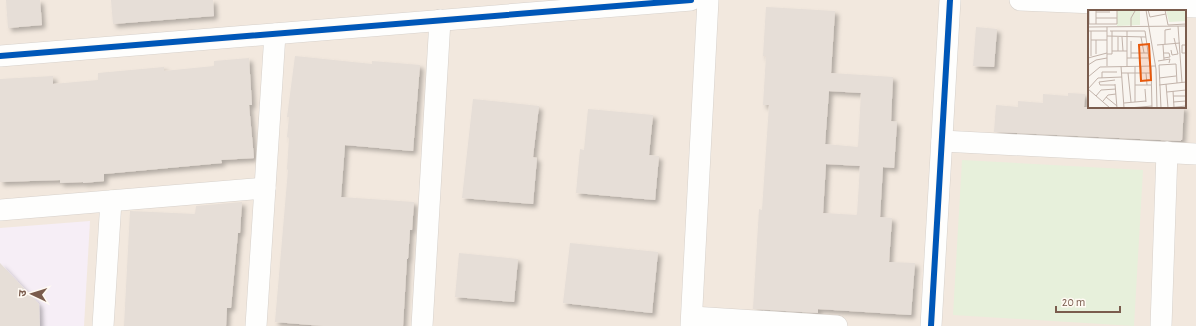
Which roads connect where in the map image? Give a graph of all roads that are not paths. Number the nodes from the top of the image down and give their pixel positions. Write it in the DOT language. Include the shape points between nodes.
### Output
graph roads {
  1 [pos="691,0"];
  2 [pos="708,0"];
  3 [pos="950,0"];
  4 [pos="1020,0"];
  5 [pos="1196,7"];
  6 [pos="440,20"];
  7 [pos="275,34"];
  8 [pos="0,56"];
  9 [pos="942,141"];
  10 [pos="1167,152"];
  11 [pos="1196,154"];
  12 [pos="265,188"];
  13 [pos="110,201"];
  14 [pos="0,210"];
  15 [pos="691,321"];
  16 [pos="103,326"];
  17 [pos="256,326"];
  18 [pos="422,326"];
  19 [pos="837,326"];
  20 [pos="931,326"];
  21 [pos="1160,326"];
  1 -- 6 [label="street"];
  2 -- 15 [label="street"];
  3 -- 9 [label="street"];
  4 -- 5 [label="street"];
  6 -- 7 [label="street"];
  6 -- 18 [label="street"];
  7 -- 8 [label="street"];
  7 -- 12 [label="street"];
  9 -- 10 [label="street"];
  9 -- 20 [label="street"];
  10 -- 11 [label="street"];
  10 -- 21 [label="street"];
  12 -- 13 [label="street"];
  12 -- 17 [label="street"];
  13 -- 14 [label="street"];
  13 -- 16 [label="street"];
  15 -- 19 [label="street"];
}
